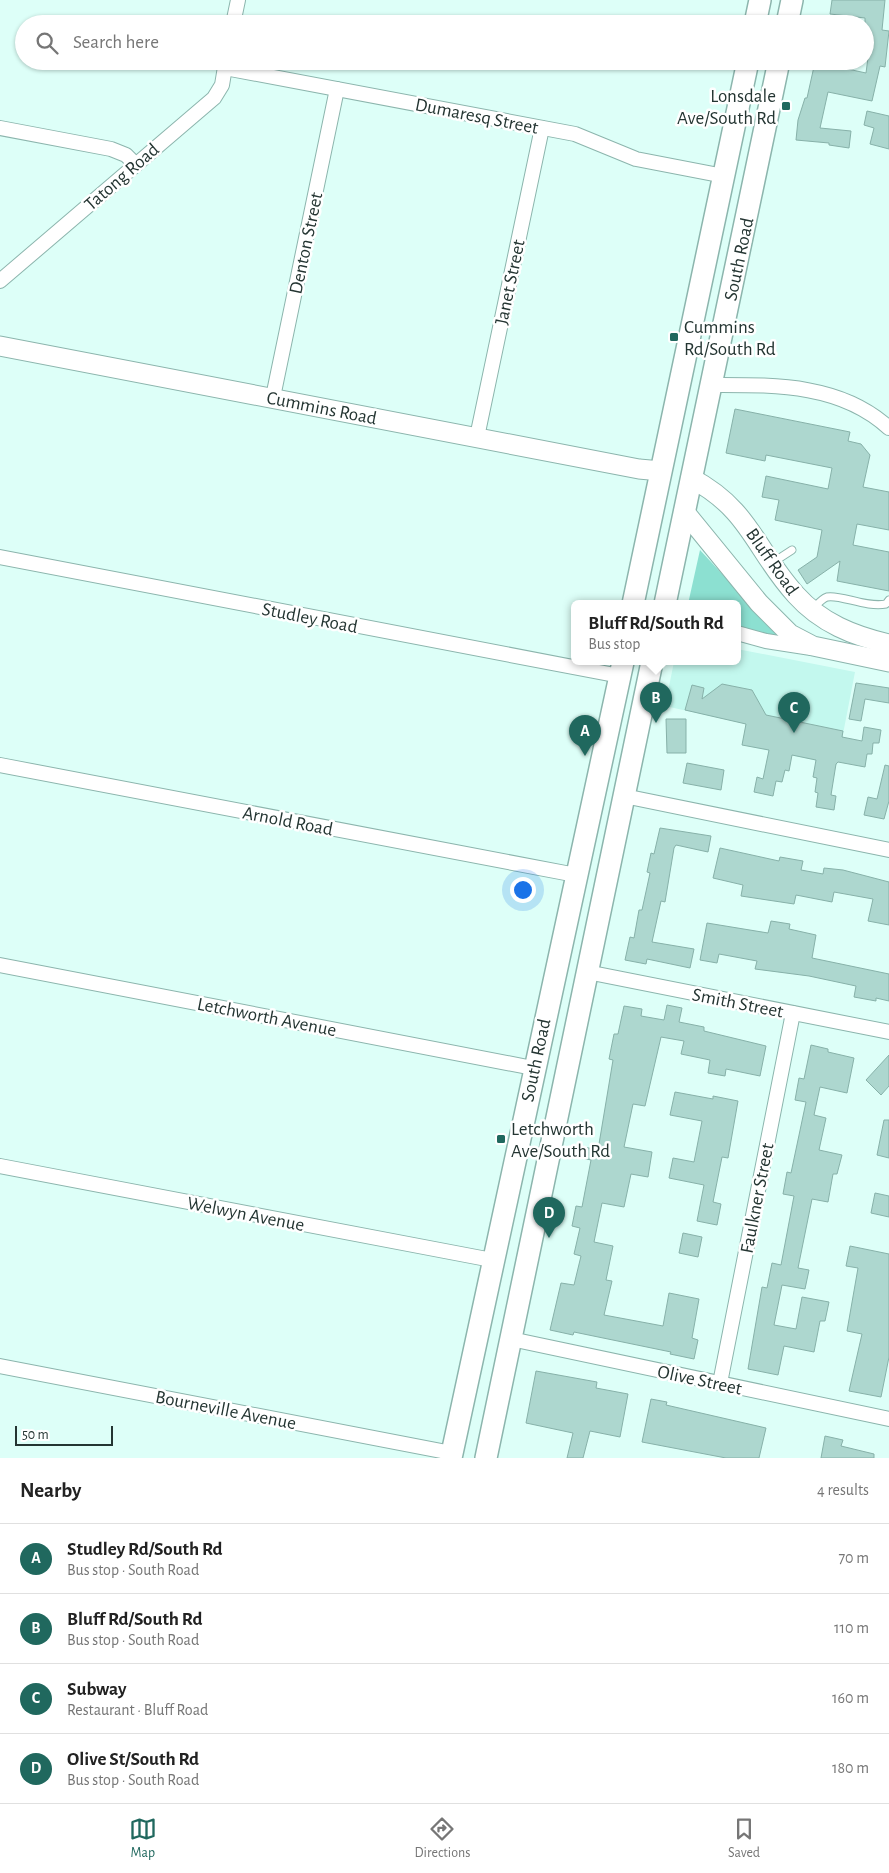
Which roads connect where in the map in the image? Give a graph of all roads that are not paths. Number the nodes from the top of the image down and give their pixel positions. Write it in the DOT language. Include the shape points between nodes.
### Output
graph roads {
  1 [pos="238,0"];
  2 [pos="760,0"];
  3 [pos="792,0"];
  4 [pos="235,15"];
  5 [pos="757,15"];
  6 [pos="789,15"];
  7 [pos="225,70"];
  8 [pos="254,70"];
  9 [pos="746,70"];
  10 [pos="777,70"];
  11 [pos="337,88"];
  12 [pos="0,128"];
  13 [pos="542,128"];
  14 [pos="135,164"];
  15 [pos="724,176"];
  16 [pos="0,282"];
  17 [pos="0,346"];
  18 [pos="711,385"];
  19 [pos="273,398"];
  20 [pos="889,428"];
  21 [pos="477,437"];
  22 [pos="654,474"];
  23 [pos="691,478"];
  24 [pos="684,511"];
  25 [pos="792,550"];
  26 [pos="0,557"];
  27 [pos="772,563"];
  28 [pos="634,600"];
  29 [pos="666,600"];
  30 [pos="889,600"];
  31 [pos="812,610"];
  32 [pos="741,634"];
  33 [pos="889,644"];
  34 [pos="825,649"];
  35 [pos="571,660"];
  36 [pos="889,662"];
  37 [pos="599,665"];
  38 [pos="651,665"];
  39 [pos="621,669"];
  40 [pos="0,766"];
  41 [pos="594,789"];
  42 [pos="624,796"];
  43 [pos="889,850"];
  44 [pos="576,875"];
  45 [pos="0,965"];
  46 [pos="587,972"];
  47 [pos="793,1013"];
  48 [pos="889,1032"];
  49 [pos="533,1068"];
  50 [pos="0,1166"];
  51 [pos="492,1260"];
  52 [pos="477,1331"];
  53 [pos="511,1339"];
  54 [pos="0,1366"];
  55 [pos="720,1383"];
  56 [pos="889,1419"];
  57 [pos="451,1455"];
  58 [pos="486,1458"];
  1 -- 4 [label="street"];
  2 -- 5 [label="main road"];
  3 -- 6 [label="main road"];
  7 -- 14 [label="street, Tatong Road" via="222,85 214,98"];
  8 -- 11 [label="street, Dumaresq Street"];
  9 -- 15 [label="main road, South Road"];
  10 -- 18 [label="main road, South Road"];
  11 -- 13 [label="street, Dumaresq Street"];
  11 -- 19 [label="street, Denton Street"];
  12 -- 14 [label="street" via="111,149 126,155"];
  13 -- 15 [label="street, Dumaresq Street" via="584,136 636,159"];
  13 -- 21 [label="street, Janet Street"];
  14 -- 16 [label="street, Tatong Road"];
  15 -- 22 [label="main road, South Road"];
  17 -- 19 [label="main road, Cummins Road"];
  18 -- 20 [label="street" via="784,386 821,392 854,404"];
  18 -- 23 [label="main road, South Road"];
  19 -- 21 [label="main road, Cummins Road"];
  21 -- 22 [label="main road, Cummins Road"];
  22 -- 23 [label="main road"];
  22 -- 24 [label="main road"];
  22 -- 28 [label="main road, South Road"];
  23 -- 24 [label="main road, South Road"];
  23 -- 27 [label="main road, Bluff Road" via="734,508"];
  24 -- 29 [label="main road, South Road"];
  24 -- 34 [label="main road, Bluff Road" via="779,625 804,642"];
  25 -- 27 [label="lane"];
  26 -- 35 [label="street, Studley Road"];
  27 -- 31 [label="main road, Bluff Road"];
  30 -- 31 [label="lane" via="886,604 874,606 829,596"];
  31 -- 33 [label="main road, Bluff Road" via="854,635"];
  32 -- 34 [label="street, Bluff Road" via="791,646"];
  34 -- 36 [label="main road, Bluff Road"];
  37 -- 39 [label="street, Studley Road"];
  38 -- 42 [label="main road, South Road"];
  39 -- 41 [label="main road, South Road"];
  40 -- 44 [label="street, Arnold Road"];
  41 -- 42 [label="main road"];
  41 -- 44 [label="main road, South Road"];
  42 -- 43 [label="street"];
  42 -- 46 [label="main road, South Road"];
  44 -- 49 [label="main road, South Road"];
  45 -- 49 [label="street, Letchworth Avenue"];
  46 -- 47 [label="street, Smith Street"];
  46 -- 53 [label="main road, South Road"];
  47 -- 48 [label="street, Smith Street"];
  47 -- 55 [label="street, Faulkner Street"];
  49 -- 51 [label="main road, South Road"];
  50 -- 51 [label="street, Welwyn Avenue"];
  51 -- 52 [label="main road, South Road"];
  52 -- 53 [label="main road"];
  52 -- 57 [label="main road, South Road"];
  53 -- 55 [label="street, Olive Street"];
  53 -- 58 [label="main road, South Road"];
  54 -- 57 [label="street, Bourneville Avenue"];
  55 -- 56 [label="street, Olive Street"];
}
